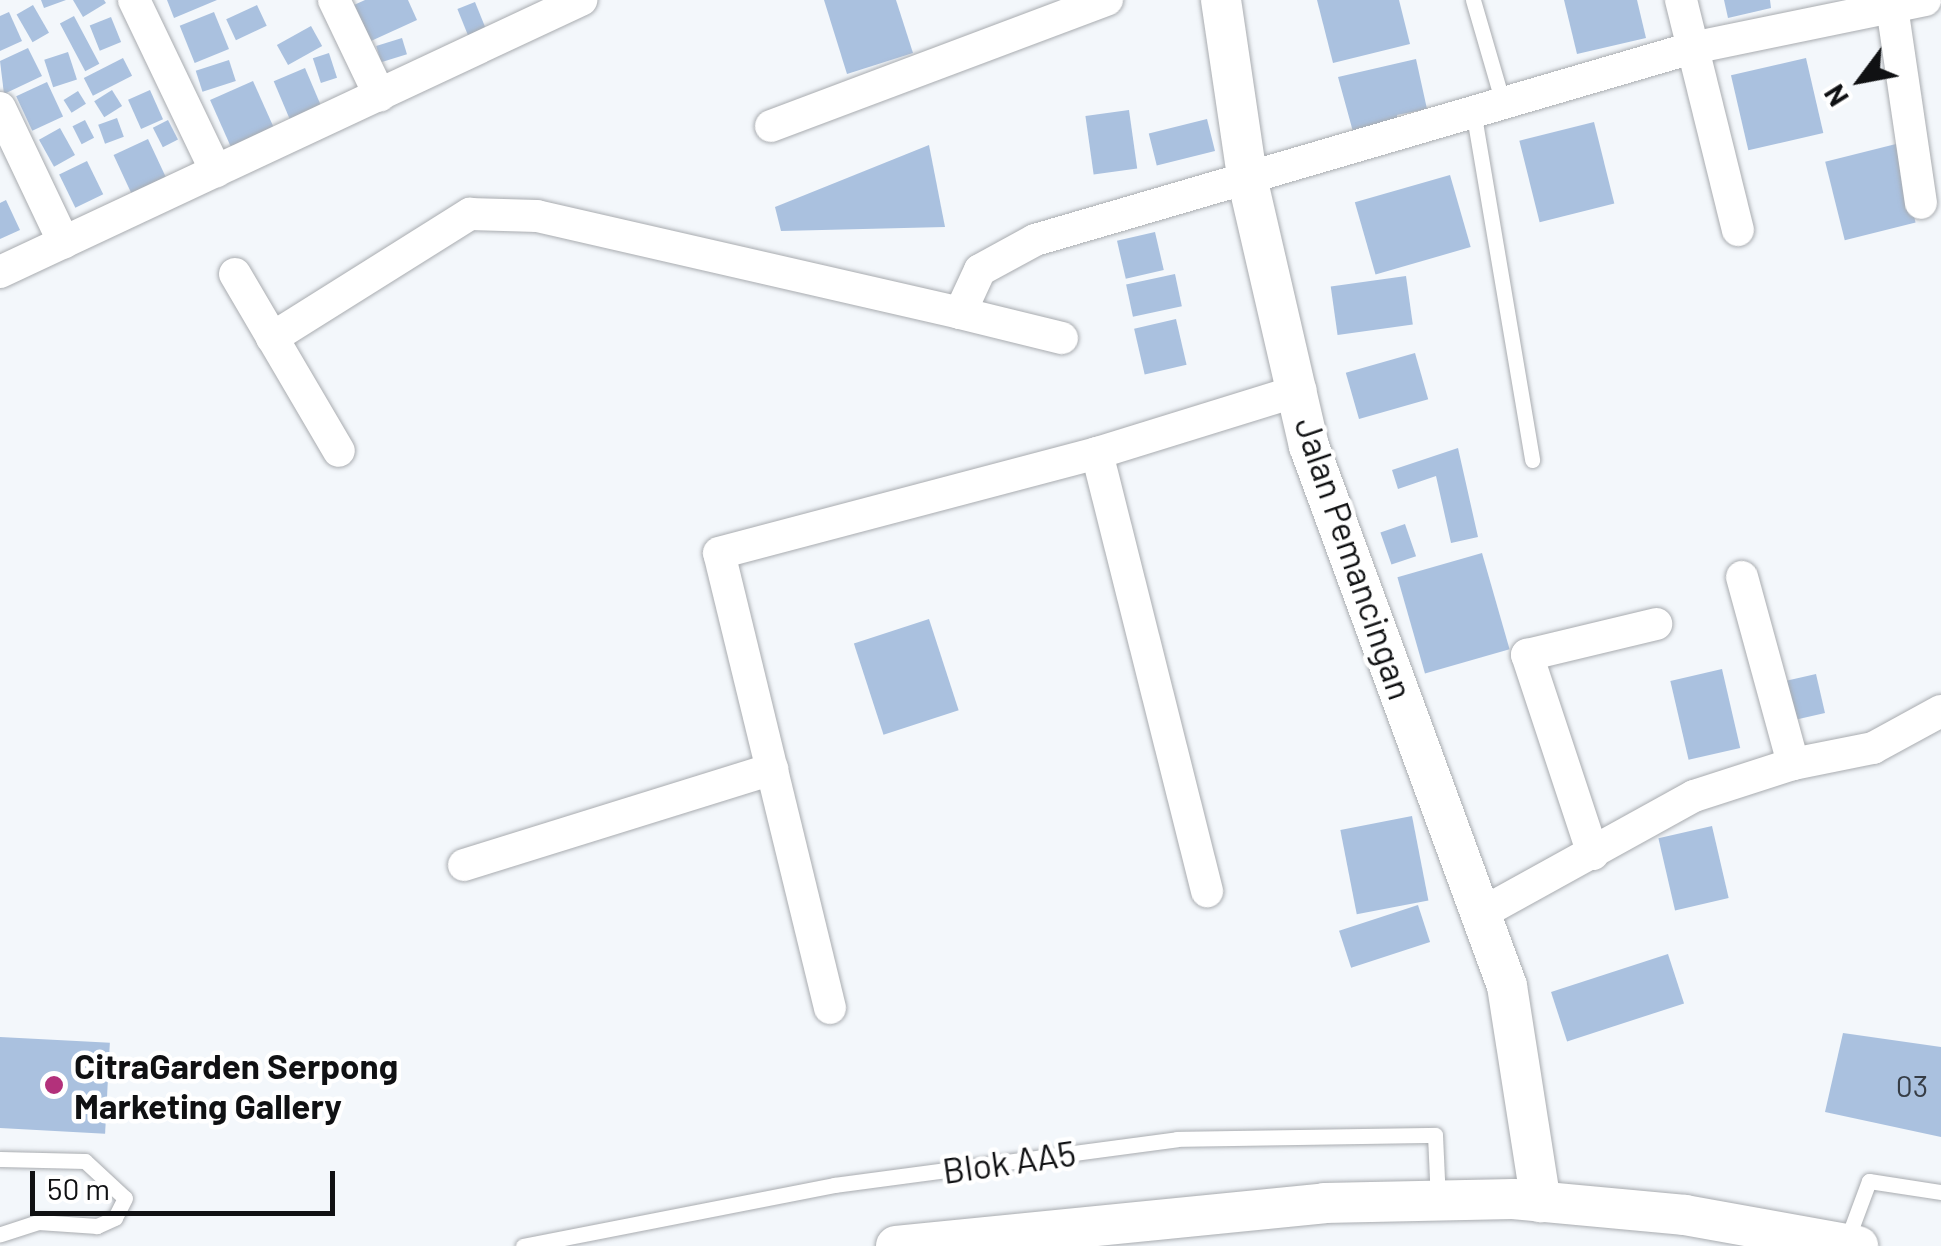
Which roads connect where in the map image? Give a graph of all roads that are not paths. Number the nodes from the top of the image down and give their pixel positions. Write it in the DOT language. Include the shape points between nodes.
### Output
graph roads {
  1 [pos="134,0"];
  2 [pos="334,0"];
  3 [pos="581,0"];
  4 [pos="1107,0"];
  5 [pos="1221,0"];
  6 [pos="1473,0"];
  7 [pos="1681,0"];
  8 [pos="1925,0"];
  9 [pos="1891,4"];
  10 [pos="526,12"];
  11 [pos="1692,48"];
  12 [pos="380,96"];
  13 [pos="0,108"];
  14 [pos="1489,111"];
  15 [pos="771,126"];
  16 [pos="216,171"];
  17 [pos="1248,182"];
  18 [pos="1921,203"];
  19 [pos="1738,230"];
  20 [pos="64,242"];
  21 [pos="0,272"];
  22 [pos="235,274"];
  23 [pos="960,313"];
  24 [pos="272,338"];
  25 [pos="1062,338"];
  26 [pos="1300,390"];
  27 [pos="339,451"];
  28 [pos="1097,453"];
  29 [pos="1532,460"];
  30 [pos="1742,577"];
  31 [pos="1656,624"];
  32 [pos="1941,710"];
  33 [pos="1794,764"];
  34 [pos="772,769"];
  35 [pos="1593,854"];
  36 [pos="464,865"];
  37 [pos="1206,891"];
  38 [pos="1482,913"];
  39 [pos="830,1008"];
  40 [pos="0,1158"];
  41 [pos="1941,1192"];
  42 [pos="1438,1200"];
  43 [pos="1527,1200"];
  44 [pos="0,1234"];
  45 [pos="1852,1245"];
  46 [pos="523,1246"];
  47 [pos="896,1246"];
  1 -- 16 [label="street"];
  2 -- 12 [label="street"];
  3 -- 10 [label="street"];
  4 -- 15 [label="street"];
  5 -- 17 [label="street, Jalan Pemancingan"];
  6 -- 14 [label="lane"];
  7 -- 11 [label="street"];
  8 -- 9 [label="street"];
  9 -- 11 [label="street"];
  9 -- 18 [label="street"];
  10 -- 12 [label="street"];
  11 -- 14 [label="street"];
  11 -- 19 [label="street"];
  12 -- 16 [label="street"];
  13 -- 20 [label="street"];
  14 -- 17 [label="street"];
  14 -- 29 [label="lane"];
  16 -- 20 [label="street"];
  17 -- 23 [label="street" via="1036,240 980,270"];
  17 -- 26 [label="street, Jalan Pemancingan"];
  20 -- 21 [label="street"];
  22 -- 24 [label="street"];
  23 -- 24 [label="street" via="536,216 470,214"];
  23 -- 25 [label="street"];
  24 -- 27 [label="street"];
  26 -- 28 [label="street"];
  26 -- 38 [label="street, Jalan Pemancingan" via="1309,446"];
  28 -- 34 [label="street" via="719,553"];
  28 -- 37 [label="street"];
  30 -- 33 [label="street"];
  31 -- 35 [label="street" via="1527,655"];
  32 -- 33 [label="street" via="1874,748"];
  33 -- 35 [label="street" via="1694,796"];
  34 -- 36 [label="street"];
  34 -- 39 [label="street"];
  35 -- 38 [label="street"];
  38 -- 43 [label="street, Jalan Pemancingan" via="1507,986"];
  40 -- 44 [label="lane" via="84,1161 124,1198 114,1218 96,1226 38,1222"];
  41 -- 45 [label="lane" via="1869,1181"];
  42 -- 43 [label="street"];
  42 -- 46 [label="lane, Blok AA5" via="1435,1135 1177,1138 834,1185"];
  42 -- 47 [label="street" via="1106,1220"];
  43 -- 45 [label="street" via="1685,1216"];
}
